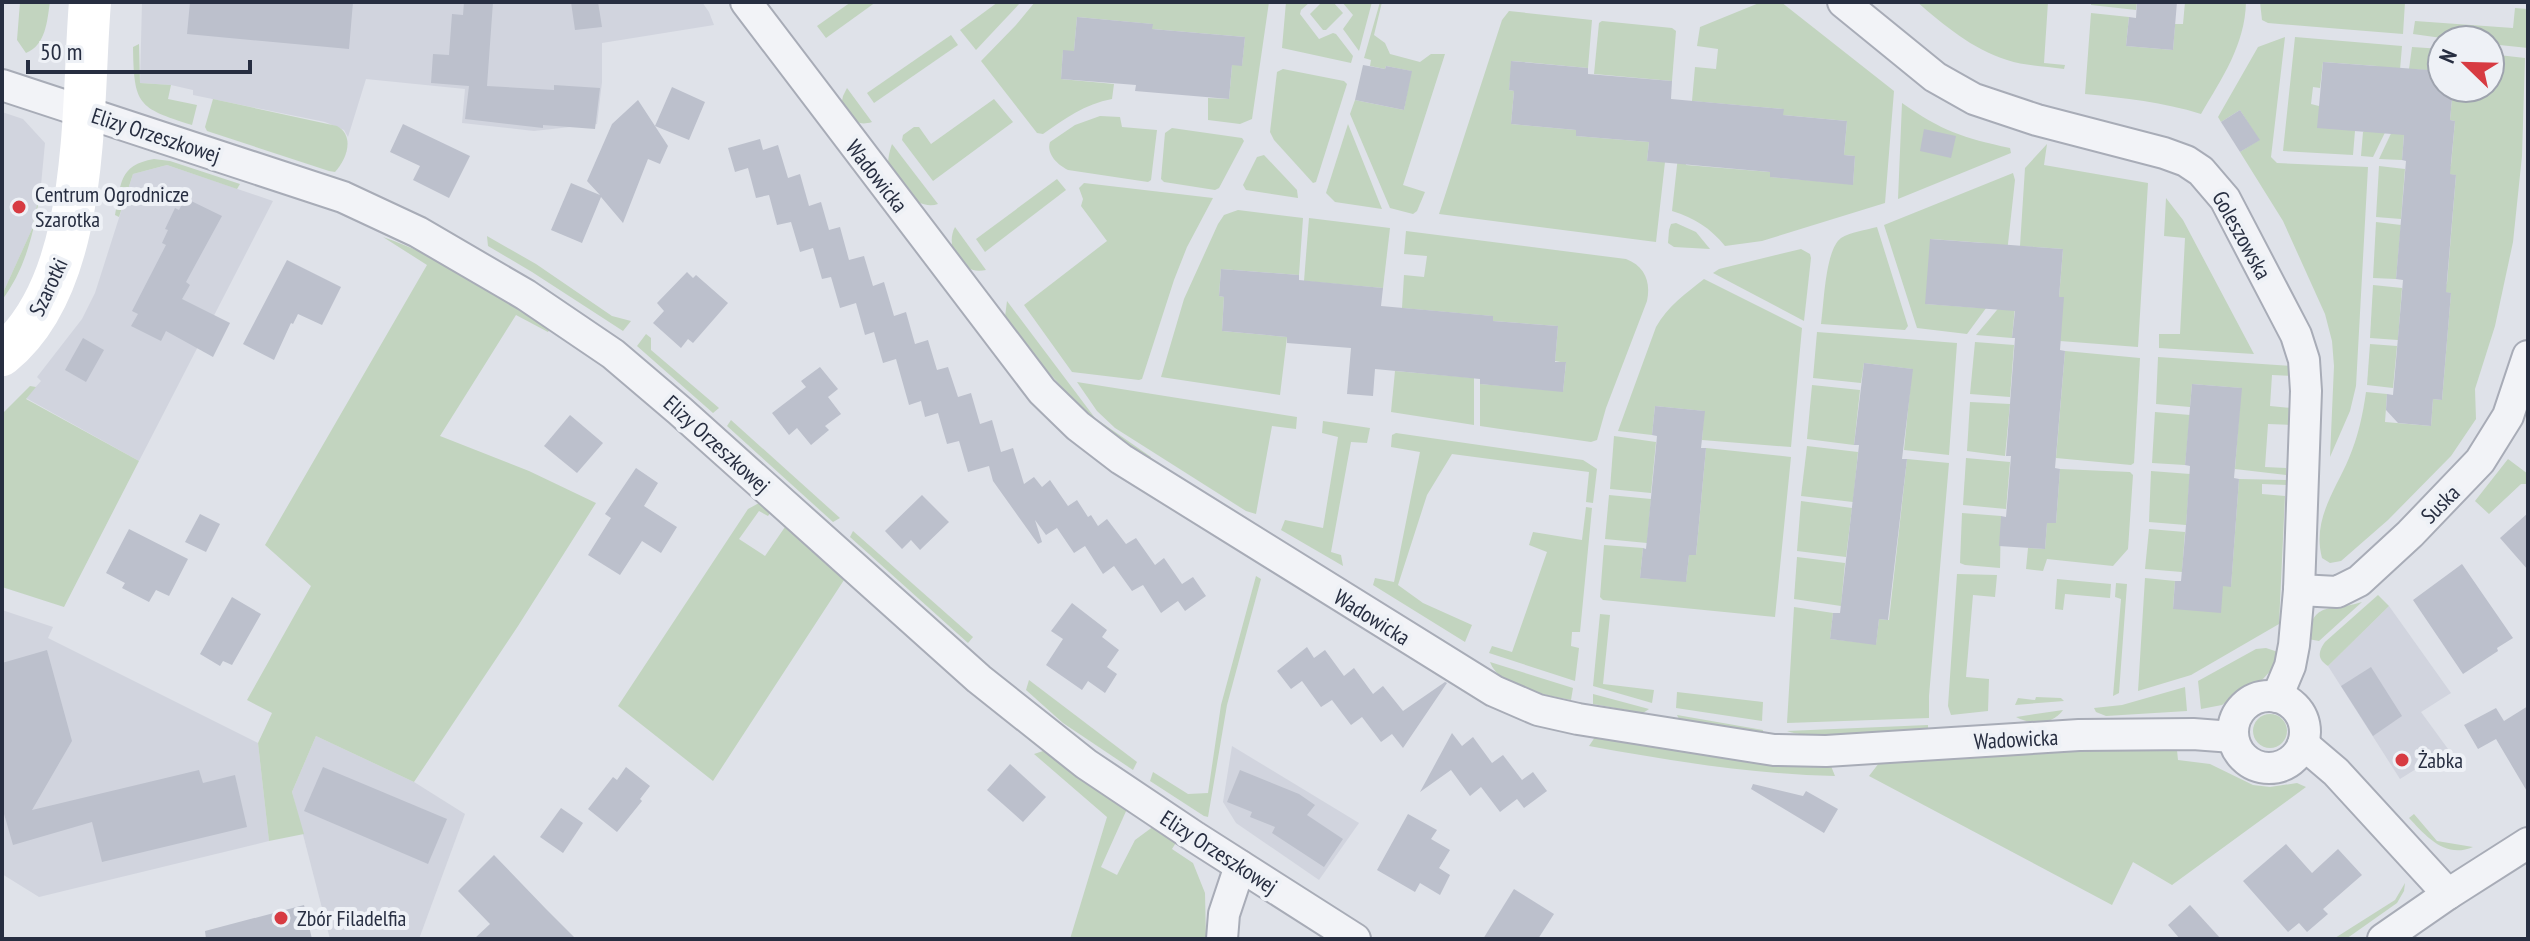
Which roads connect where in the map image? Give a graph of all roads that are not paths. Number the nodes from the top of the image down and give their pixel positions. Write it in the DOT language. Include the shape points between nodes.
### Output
graph roads {
  1 [pos="90,2"];
  2 [pos="746,2"];
  3 [pos="1843,2"];
  4 [pos="2,85"];
  5 [pos="83,111"];
  6 [pos="2,355"];
  7 [pos="2528,356"];
  8 [pos="2299,590"];
  9 [pos="2277,697"];
  10 [pos="2233,737"];
  11 [pos="2303,744"];
  12 [pos="2528,843"];
  13 [pos="1240,866"];
  14 [pos="2448,894"];
  15 [pos="1222,939"];
  16 [pos="1355,939"];
  17 [pos="2383,939"];
  1 -- 5 [label="street, Szarotki"];
  2 -- 10 [label="street, Wadowicka" via="1042,391 1078,426 1121,459 1494,691 1538,710 1578,719 1774,750 2079,735"];
  3 -- 8 [label="street, Goleszowska" via="1935,77 1974,99 2164,153 2186,161 2212,182 2284,312 2304,360"];
  4 -- 5 [label="street, Elizy Orzeszkowej"];
  5 -- 6 [label="street, Szarotki" via="72,220 61,266 44,307"];
  5 -- 13 [label="street, Elizy Orzeszkowej" via="343,197 463,256 564,320 680,411 1022,714 1086,764"];
  7 -- 8 [label="street, Suska" via="2508,416 2463,480 2359,581 2337,592"];
  8 -- 9 [label="street, Goleszowska" via="2290,666"];
  9 -- 10 [label="street" via="2260,697 2245,705 2235,720"];
  9 -- 11 [label="street" via="2299,711 2305,727"];
  10 -- 11 [label="street" via="2253,765 2270,768 2287,764"];
  11 -- 14 [label="street" via="2336,772"];
  12 -- 14 [label="street"];
  13 -- 15 [label="street" via="1224,914"];
  13 -- 16 [label="street, Elizy Orzeszkowej"];
  14 -- 17 [label="street"];
}
